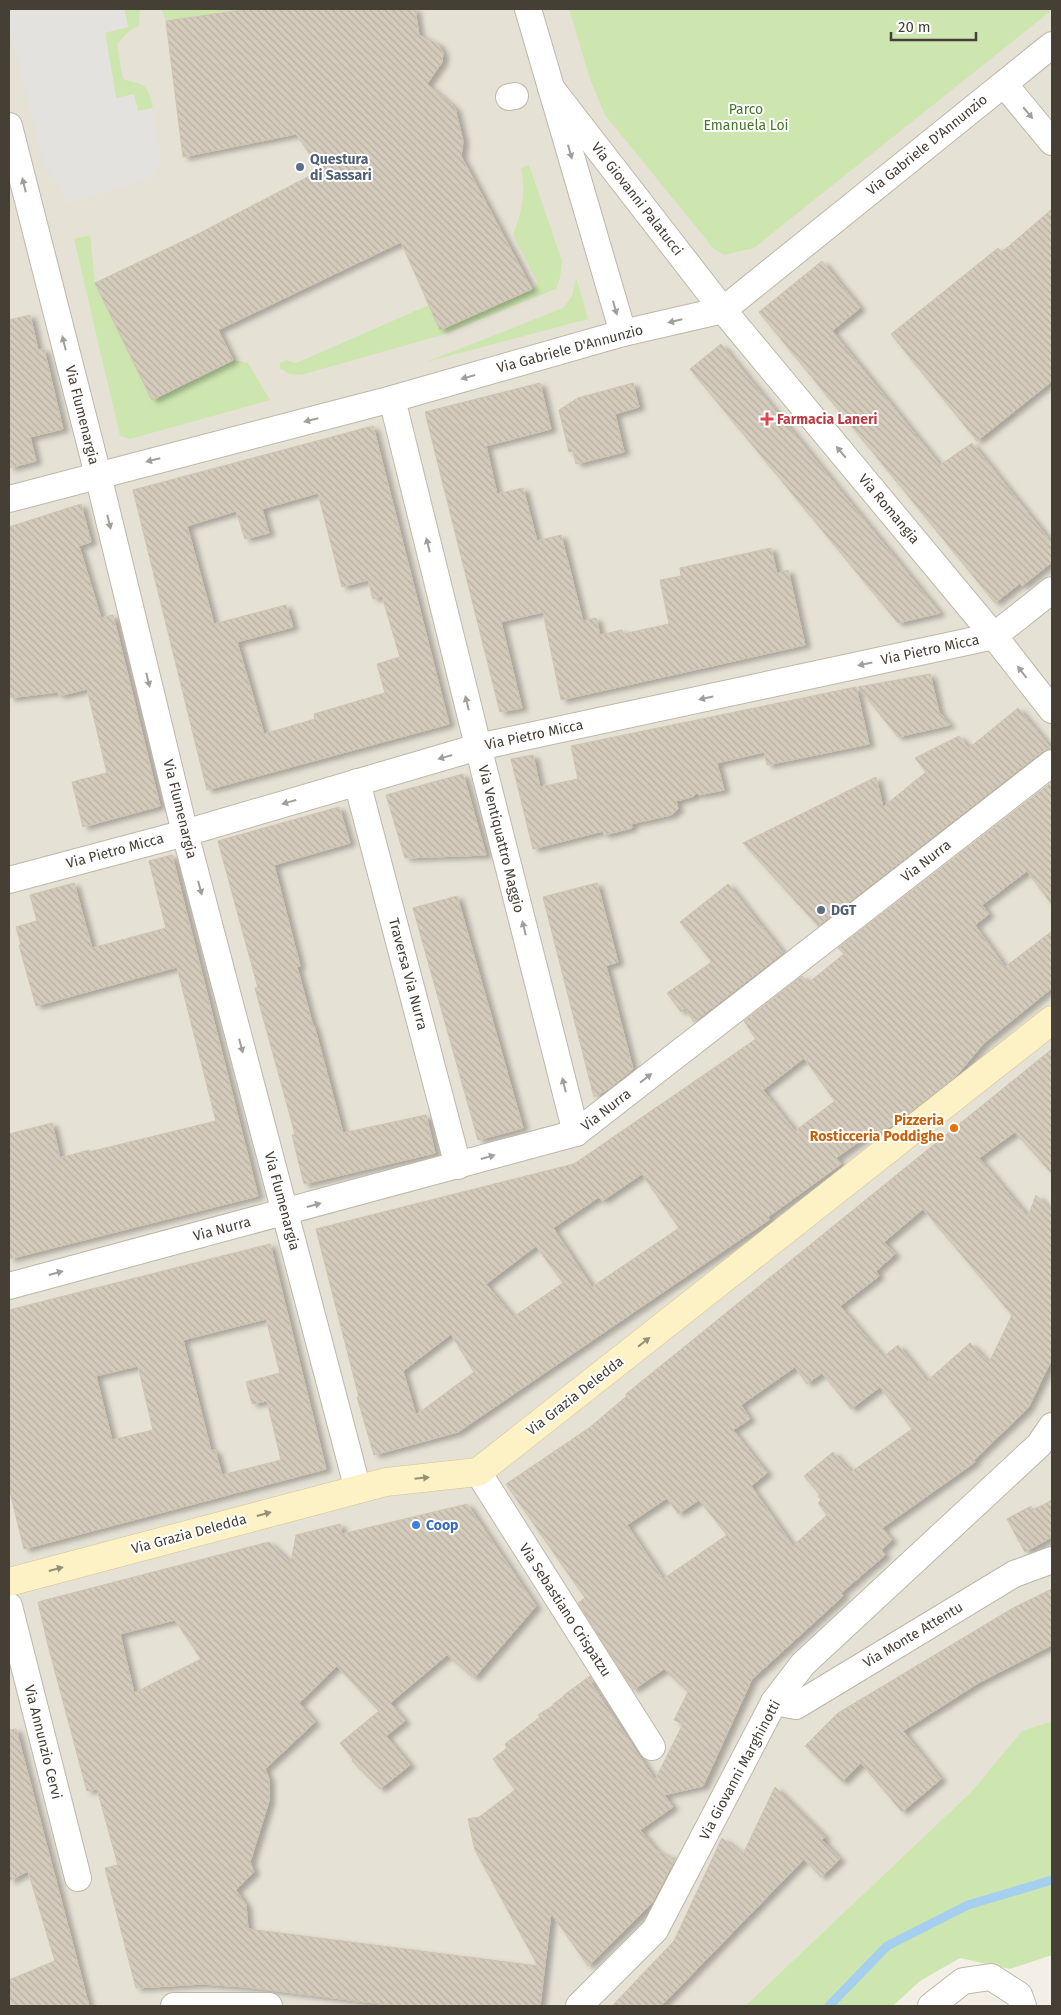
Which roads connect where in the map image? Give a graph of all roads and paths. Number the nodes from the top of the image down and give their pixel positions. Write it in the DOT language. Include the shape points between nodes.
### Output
graph roads {
  1 [pos="528,9"];
  2 [pos="1052,45"];
  3 [pos="1004,84"];
  4 [pos="552,88"];
  5 [pos="9,126"];
  6 [pos="1052,142"];
  7 [pos="722,310"];
  8 [pos="623,333"];
  9 [pos="392,399"];
  10 [pos="98,475"];
  11 [pos="9,499"];
  12 [pos="1052,590"];
  13 [pos="994,636"];
  14 [pos="1052,710"];
  15 [pos="478,747"];
  16 [pos="1052,763"];
  17 [pos="357,782"];
  18 [pos="185,833"];
  19 [pos="9,880"];
  20 [pos="1052,1020"];
  21 [pos="576,1133"];
  22 [pos="458,1166"];
  23 [pos="285,1212"];
  24 [pos="9,1286"];
  25 [pos="1048,1439"];
  26 [pos="478,1472"];
  27 [pos="358,1490"];
  28 [pos="1052,1560"];
  29 [pos="9,1582"];
  30 [pos="9,1606"];
  31 [pos="774,1702"];
  32 [pos="652,1747"];
  33 [pos="78,1878"];
  34 [pos="174,2006"];
  35 [pos="268,2006"];
  36 [pos="579,2006"];
  37 [pos="930,2006"];
  38 [pos="1023,2006"];
  1 -- 4 [label="street, Via Giovanni Palatucci"];
  2 -- 3 [label="street, Via Gabriele D'Annunzio"];
  3 -- 6 [label="street, one-way"];
  3 -- 7 [label="street, Via Gabriele D'Annunzio"];
  4 -- 7 [label="street, Via Giovanni Palatucci"];
  4 -- 8 [label="street, Via Giovanni Palatucci, one-way"];
  10 -- 5 [label="street, Via Flumenargia, one-way"];
  7 -- 8 [label="street, Via Gabriele D'Annunzio, one-way"];
  13 -- 7 [label="street, Via Romangia, one-way"];
  8 -- 9 [label="street, Via Gabriele D'Annunzio, one-way"];
  9 -- 10 [label="street, Via Gabriele D'Annunzio, one-way"];
  15 -- 9 [label="street, Via Ventiquattro Maggio, one-way"];
  10 -- 11 [label="street, Via Gabriele D'Annunzio"];
  10 -- 18 [label="street, Via Flumenargia, one-way"];
  12 -- 13 [label="street, Via Pietro Micca"];
  14 -- 13 [label="street, Via Romangia, one-way"];
  13 -- 15 [label="street, Via Pietro Micca, one-way"];
  15 -- 17 [label="street, Via Pietro Micca, one-way"];
  21 -- 15 [label="street, Via Ventiquattro Maggio, one-way"];
  21 -- 16 [label="street, Via Nurra, one-way"];
  17 -- 18 [label="street, Via Pietro Micca, one-way"];
  17 -- 22 [label="street, Traversa Via Nurra"];
  18 -- 19 [label="street, Via Pietro Micca"];
  18 -- 23 [label="street, Via Flumenargia, one-way"];
  26 -- 20 [label="street, Via Grazia Deledda, one-way"];
  22 -- 21 [label="street, Via Nurra, one-way"];
  23 -- 22 [label="street, Via Nurra, one-way"];
  24 -- 23 [label="street, Via Nurra, one-way"];
  23 -- 27 [label="street, Via Flumenargia"];
  25 -- 31 [label="street, Via Giovanni Marghinotti" via="803,1664"];
  27 -- 26 [label="street, Via Grazia Deledda, one-way" via="386,1482"];
  26 -- 32 [label="street, Via Sebastiano Crispatzu"];
  29 -- 27 [label="street, Via Grazia Deledda, one-way"];
  28 -- 31 [label="street, Via Monte Attentu" via="1014,1574 796,1706"];
  30 -- 33 [label="street, Via Annunzio Cervi"];
  31 -- 36 [label="street, Via Giovanni Marghinotti" via="655,1930"];
  34 -- 35 [label="street"];
  37 -- 38 [label="street" via="963,1981 990,1977 1019,1995"];
}
